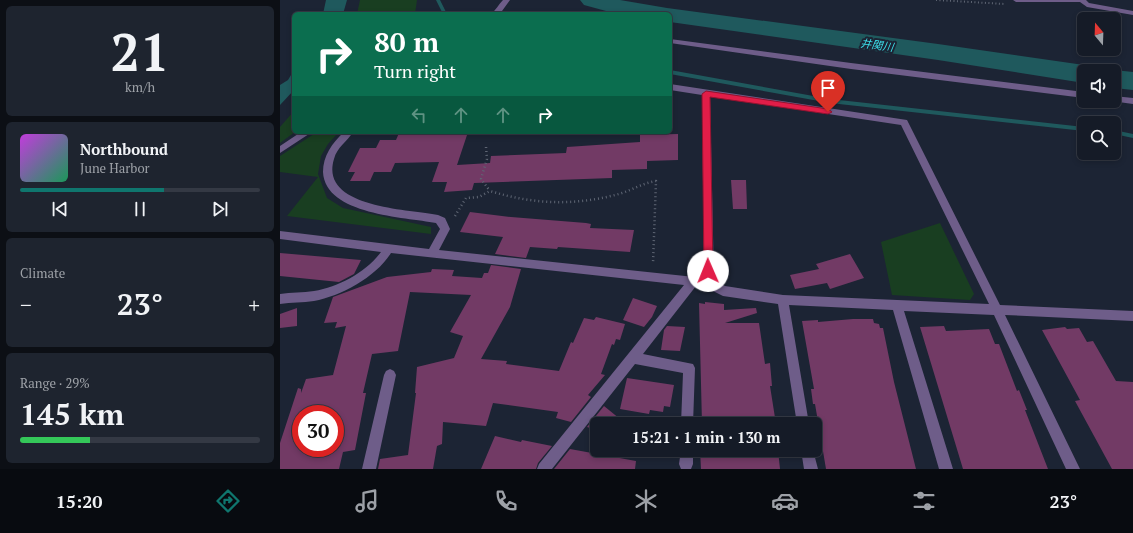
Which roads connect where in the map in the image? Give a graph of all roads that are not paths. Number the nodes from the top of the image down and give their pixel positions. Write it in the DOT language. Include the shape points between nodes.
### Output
graph roads {
  1 [pos="507,0"];
  2 [pos="1016,0"];
  3 [pos="1083,0"];
  4 [pos="498,11"];
  5 [pos="1133,14"];
  6 [pos="672,40"];
  7 [pos="672,88"];
  8 [pos="706,94"];
  9 [pos="1077,94"];
  10 [pos="1121,100"];
  11 [pos="1133,102"];
  12 [pos="305,134"];
  13 [pos="347,134"];
  14 [pos="280,150"];
  15 [pos="280,235"];
  16 [pos="389,248"];
  17 [pos="432,254"];
  18 [pos="693,282"];
  19 [pos="709,284"];
  20 [pos="280,299"];
  21 [pos="783,300"];
  22 [pos="897,304"];
  23 [pos="997,310"];
  24 [pos="1133,316"];
  25 [pos="633,358"];
  26 [pos="390,375"];
  27 [pos="687,417"];
  28 [pos="802,417"];
  29 [pos="686,457"];
  30 [pos="808,457"];
  31 [pos="686,464"];
  32 [pos="370,469"];
  33 [pos="544,469"];
  34 [pos="811,469"];
  35 [pos="946,469"];
  36 [pos="1073,469"];
  1 -- 4 [label="street"];
  2 -- 3 [label="street"];
  3 -- 5 [label="street" via="1087,5"];
  6 -- 9 [label="street" via="865,68"];
  7 -- 8 [label="street"];
  8 -- 19 [label="street"];
  8 -- 23 [label="street" via="904,122"];
  10 -- 11 [label="street"];
  12 -- 14 [label="street"];
  13 -- 17 [label="street" via="337,144 330,159 328,176 336,190 343,197 358,204 438,219 445,229"];
  15 -- 16 [label="street"];
  16 -- 17 [label="street"];
  16 -- 20 [label="street" via="374,268 345,286 320,295"];
  17 -- 18 [label="street"];
  18 -- 19 [label="street"];
  18 -- 25 [label="street"];
  19 -- 21 [label="street" via="723,291"];
  21 -- 22 [label="street"];
  21 -- 28 [label="street"];
  22 -- 23 [label="street"];
  22 -- 35 [label="street"];
  23 -- 24 [label="street"];
  23 -- 36 [label="street"];
  25 -- 27 [label="street" via="689,368"];
  25 -- 33 [label="street"];
  26 -- 32 [label="street"];
  29 -- 31 [label="street"];
  30 -- 34 [label="street"];
}
